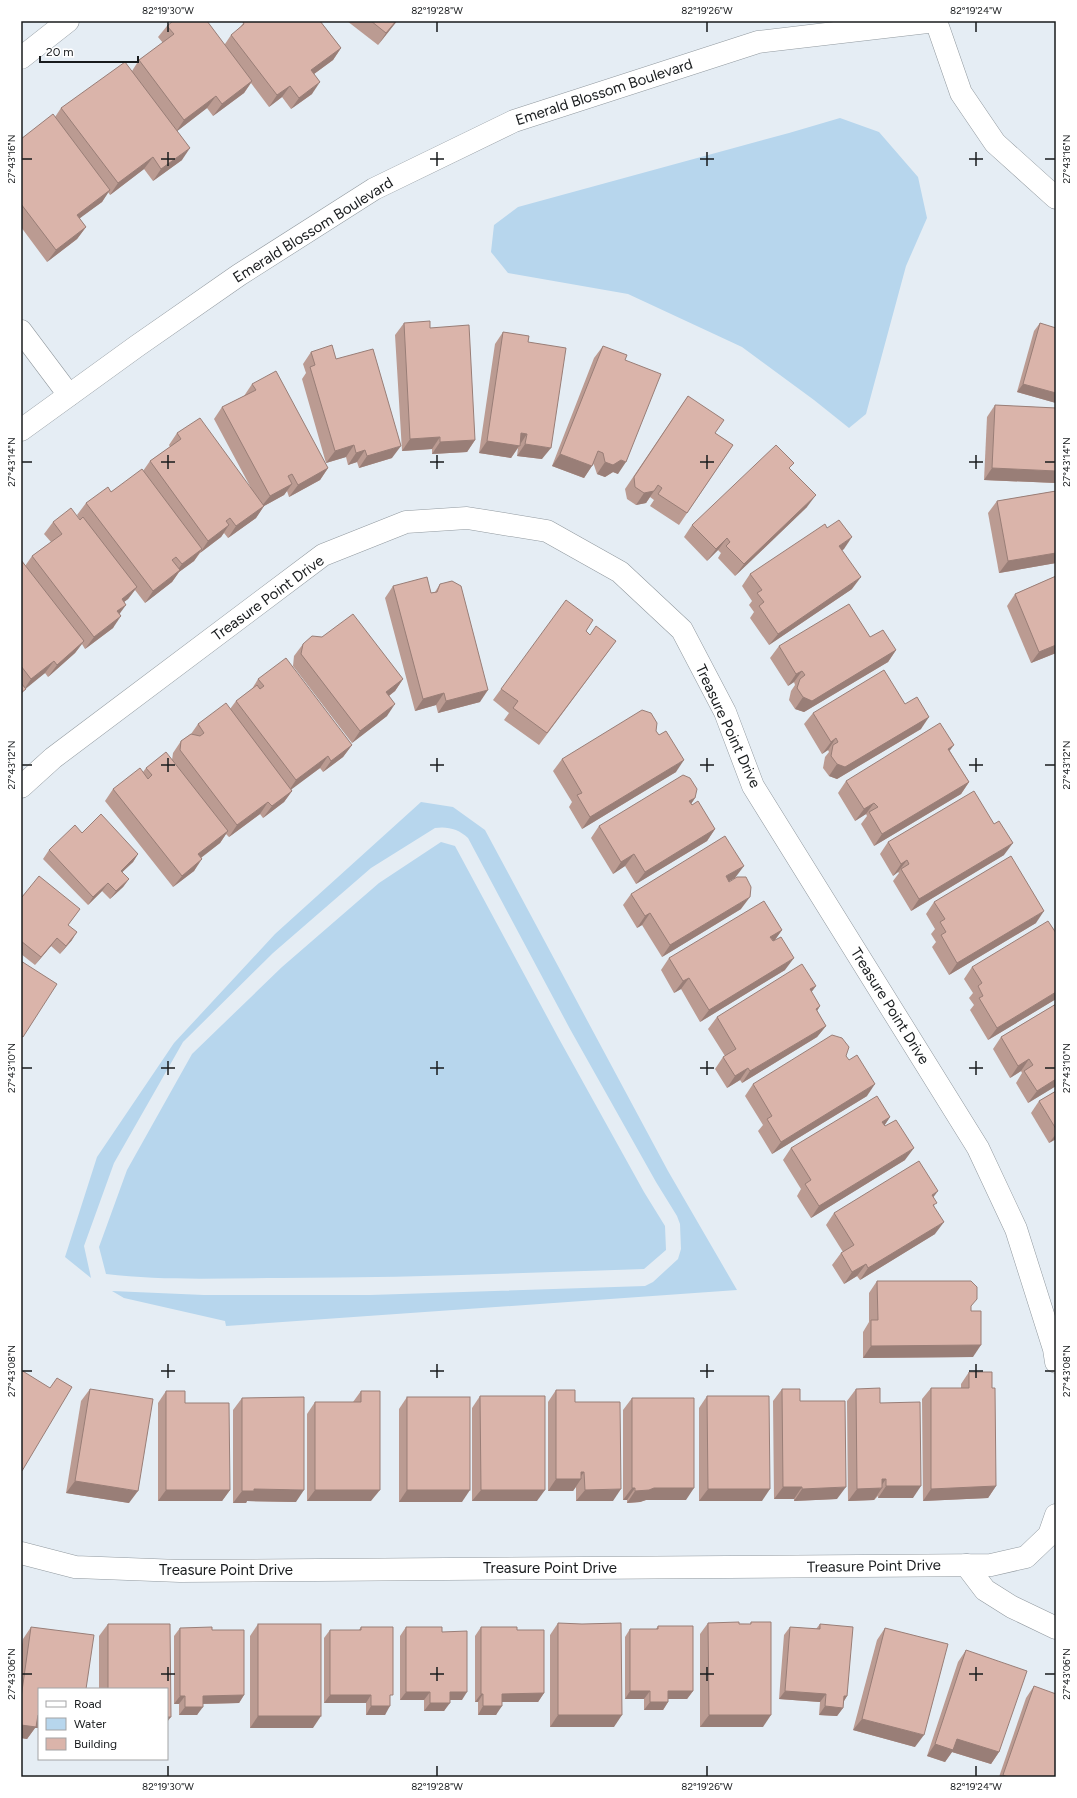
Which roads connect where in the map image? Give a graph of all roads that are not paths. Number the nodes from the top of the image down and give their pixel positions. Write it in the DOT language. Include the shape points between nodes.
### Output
graph roads {
  1 [pos="68,21"];
  2 [pos="936,21"];
  3 [pos="21,58"];
  4 [pos="1056,198"];
  5 [pos="21,330"];
  6 [pos="69,395"];
  7 [pos="21,430"];
  8 [pos="21,787"];
  9 [pos="1056,1362"];
  10 [pos="1056,1515"];
  11 [pos="21,1554"];
  12 [pos="966,1565"];
  13 [pos="1056,1628"];
  1 -- 3 [label="street"];
  2 -- 4 [label="street" via="960,92 996,143"];
  2 -- 6 [label="street, Emerald Blossom Boulevard" via="758,42 514,121 374,189 239,275"];
  5 -- 6 [label="street"];
  6 -- 7 [label="street, Emerald Blossom Boulevard"];
  8 -- 9 [label="street, Treasure Point Drive" via="53,758 323,555 406,522 467,518 547,531 620,572 682,630 725,712 753,786 978,1148 1016,1229"];
  10 -- 12 [label="street, Treasure Point Drive" via="1049,1535 1026,1557 991,1565"];
  11 -- 12 [label="street, Treasure Point Drive" via="74,1567 180,1571"];
  12 -- 13 [label="street" via="985,1590 1012,1607"];
}
